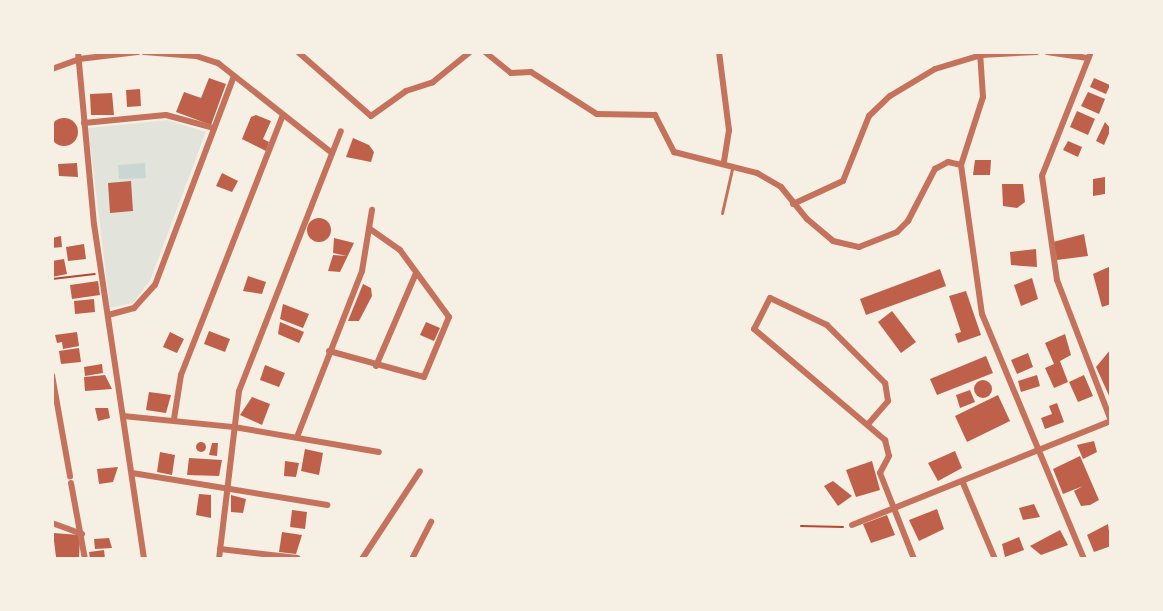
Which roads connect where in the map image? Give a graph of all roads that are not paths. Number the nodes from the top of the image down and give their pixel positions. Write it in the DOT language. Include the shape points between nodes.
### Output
graph roads {
  1 [pos="138,52"];
  2 [pos="144,52"];
  3 [pos="298,52"];
  4 [pos="470,52"];
  5 [pos="485,52"];
  6 [pos="719,52"];
  7 [pos="1037,52"];
  8 [pos="1047,52"];
  9 [pos="980,54"];
  10 [pos="78,55"];
  11 [pos="1090,55"];
  12 [pos="52,69"];
  13 [pos="234,76"];
  14 [pos="283,115"];
  15 [pos="84,123"];
  16 [pos="214,128"];
  17 [pos="341,131"];
  18 [pos="332,153"];
  19 [pos="724,163"];
  20 [pos="733,165"];
  21 [pos="961,165"];
  22 [pos="793,204"];
  23 [pos="372,210"];
  24 [pos="722,213"];
  25 [pos="370,229"];
  26 [pos="416,273"];
  27 [pos="108,315"];
  28 [pos="329,351"];
  29 [pos="376,366"];
  30 [pos="52,375"];
  31 [pos="123,416"];
  32 [pos="174,419"];
  33 [pos="56,421"];
  34 [pos="1111,421"];
  35 [pos="869,423"];
  36 [pos="234,427"];
  37 [pos="297,437"];
  38 [pos="379,452"];
  39 [pos="1039,452"];
  40 [pos="420,471"];
  41 [pos="132,473"];
  42 [pos="963,483"];
  43 [pos="227,488"];
  44 [pos="327,505"];
  45 [pos="895,509"];
  46 [pos="431,522"];
  47 [pos="52,523"];
  48 [pos="852,525"];
  49 [pos="82,534"];
  50 [pos="220,549"];
  51 [pos="297,558"];
  52 [pos="85,559"];
  53 [pos="144,559"];
  54 [pos="219,559"];
  55 [pos="362,559"];
  56 [pos="412,559"];
  57 [pos="914,559"];
  58 [pos="995,559"];
  59 [pos="1084,559"];
  1 -- 10 [label="street"];
  2 -- 13 [label="street" via="196,56"];
  3 -- 4 [label="street" via="371,116 406,91 433,82"];
  5 -- 19 [label="street" via="511,73 531,72 597,114 655,115 674,152"];
  6 -- 19 [label="street" via="729,130"];
  7 -- 9 [label="street"];
  8 -- 11 [label="street"];
  9 -- 21 [label="street" via="983,97"];
  9 -- 22 [label="street" via="935,69 890,96 869,116 843,181"];
  10 -- 12 [label="street"];
  10 -- 15 [label="street"];
  11 -- 34 [label="street" via="1042,176 1060,292"];
  13 -- 14 [label="street"];
  13 -- 16 [label="street"];
  14 -- 18 [label="street"];
  14 -- 32 [label="street" via="181,375"];
  15 -- 16 [label="street" via="166,115"];
  15 -- 27 [label="street"];
  16 -- 27 [label="street" via="155,285 134,308"];
  17 -- 18 [label="street"];
  18 -- 36 [label="street" via="239,391"];
  19 -- 20 [label="street"];
  20 -- 22 [label="street" via="781,187"];
  20 -- 24 [label="lane"];
  21 -- 22 [label="street" via="948,162 935,169 908,221 883,240 859,247 833,241"];
  21 -- 39 [label="street" via="982,314"];
  23 -- 25 [label="street"];
  25 -- 26 [label="street" via="400,250"];
  25 -- 28 [label="street" via="362,271"];
  26 -- 29 [label="street"];
  26 -- 29 [label="street" via="449,317 424,377"];
  27 -- 31 [label="street"];
  28 -- 29 [label="street"];
  28 -- 37 [label="street"];
  30 -- 33 [label="street"];
  31 -- 32 [label="street"];
  31 -- 41 [label="street"];
  32 -- 36 [label="street"];
  33 -- 49 [label="street"];
  34 -- 39 [label="street"];
  35 -- 35 [label="street" via="754,329 770,298 827,325 885,383 888,401"];
  35 -- 45 [label="street" via="885,440 889,456 880,473"];
  36 -- 37 [label="street"];
  36 -- 43 [label="street"];
  37 -- 38 [label="street"];
  39 -- 42 [label="street"];
  39 -- 59 [label="street"];
  40 -- 55 [label="street"];
  41 -- 43 [label="street"];
  41 -- 53 [label="street"];
  42 -- 45 [label="street"];
  42 -- 58 [label="street"];
  43 -- 44 [label="street"];
  43 -- 50 [label="street"];
  45 -- 48 [label="street"];
  45 -- 57 [label="street"];
  46 -- 56 [label="street"];
  47 -- 49 [label="street"];
  49 -- 52 [label="street"];
  50 -- 51 [label="street"];
  50 -- 54 [label="street"];
}
